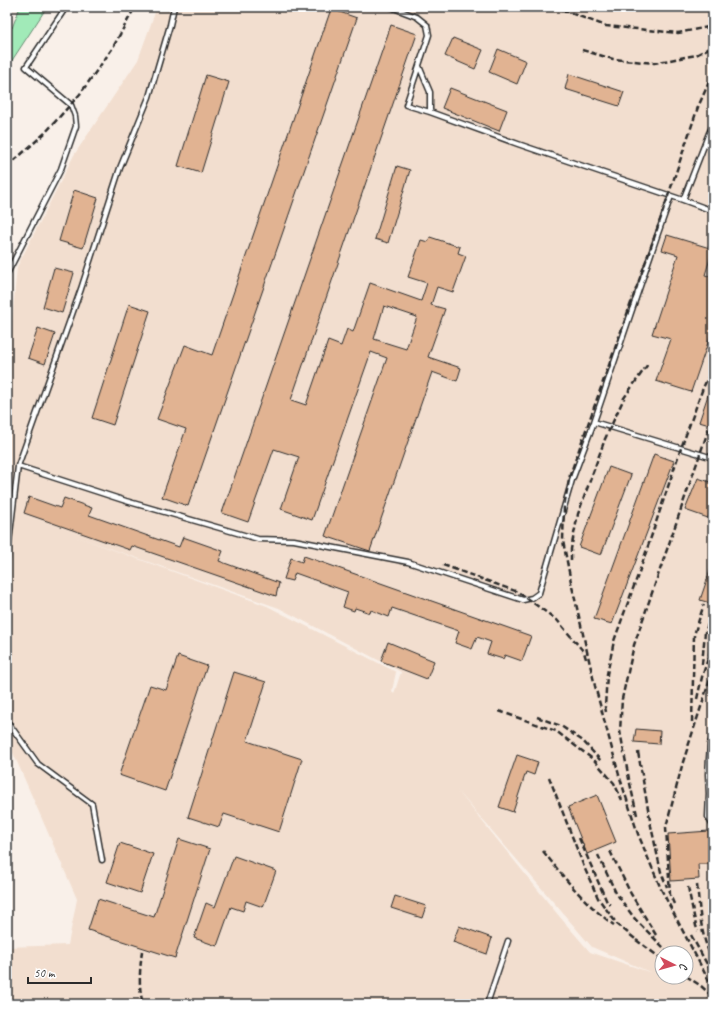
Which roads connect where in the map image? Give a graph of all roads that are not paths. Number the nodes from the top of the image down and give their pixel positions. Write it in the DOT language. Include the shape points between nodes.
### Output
graph roads {
  1 [pos="66,7"];
  2 [pos="174,7"];
  3 [pos="391,7"];
  4 [pos="419,66"];
  5 [pos="430,112"];
  6 [pos="713,125"];
  7 [pos="711,133"];
  8 [pos="671,196"];
  9 [pos="683,200"];
  10 [pos="713,211"];
  11 [pos="7,274"];
  12 [pos="594,422"];
  13 [pos="713,458"];
  14 [pos="18,466"];
  15 [pos="7,559"];
  16 [pos="7,721"];
  17 [pos="713,736"];
  18 [pos="713,826"];
  19 [pos="102,860"];
  20 [pos="508,941"];
  21 [pos="487,1004"];
  1 -- 11 [label="lane" via="26,67 71,105 76,126 62,169"];
  2 -- 14 [label="lane" via="149,98 120,168 81,289"];
  3 -- 4 [label="lane" via="417,17 427,25 429,35"];
  4 -- 5 [label="lane" via="430,92"];
  4 -- 5 [label="lane" via="406,105"];
  5 -- 8 [label="lane"];
  6 -- 7 [label="lane"];
  7 -- 9 [label="lane"];
  8 -- 9 [label="lane"];
  8 -- 12 [label="lane"];
  9 -- 10 [label="lane"];
  12 -- 13 [label="lane"];
  12 -- 14 [label="lane" via="572,480 539,592 532,598 523,600 408,562 294,540 258,539"];
  14 -- 15 [label="lane"];
  16 -- 19 [label="lane" via="38,764 92,804"];
  17 -- 18 [label="lane" via="708,774 708,817"];
  20 -- 21 [label="lane"];
}
